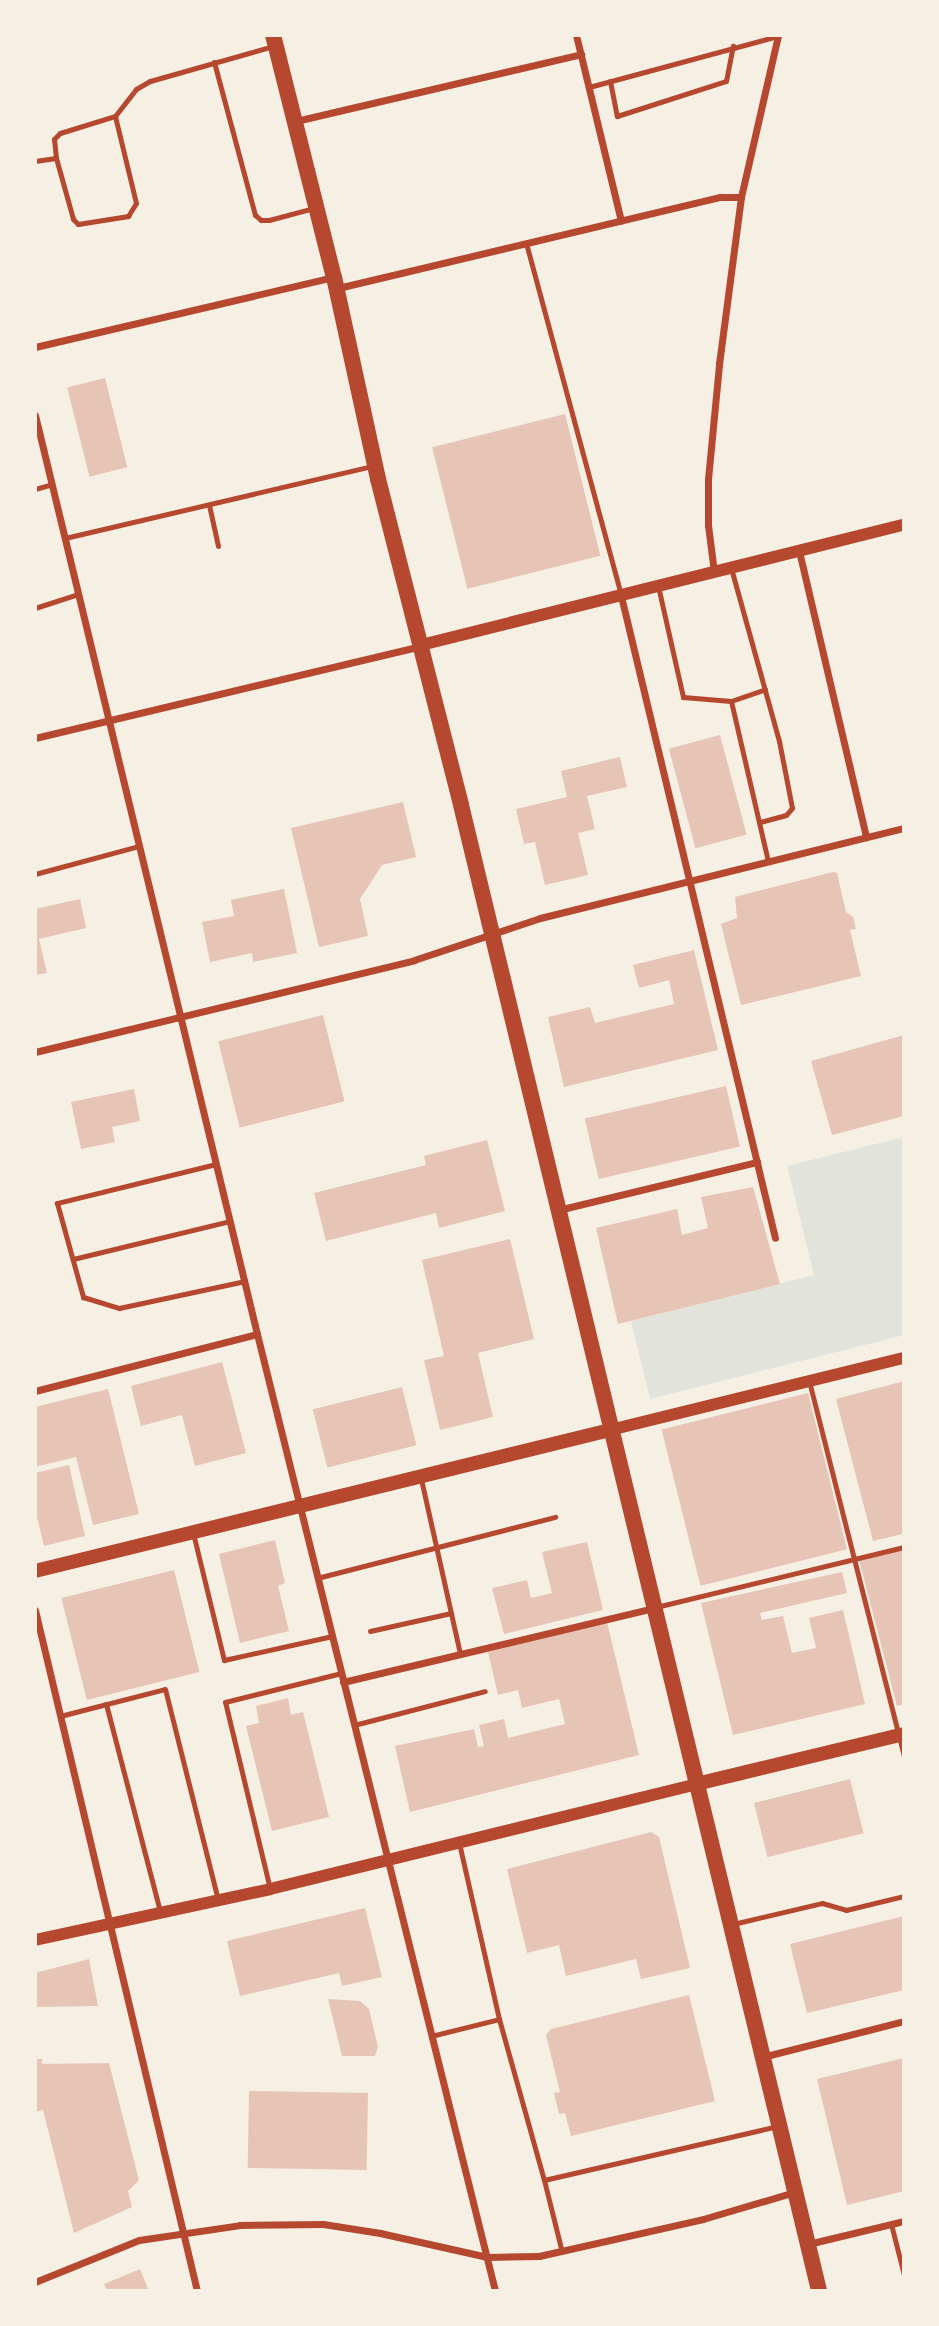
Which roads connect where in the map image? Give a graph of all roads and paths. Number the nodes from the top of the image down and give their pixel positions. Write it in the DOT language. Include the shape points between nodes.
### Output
graph roads {
  1 [pos="576,35"];
  2 [pos="778,36"];
  3 [pos="274,40"];
  4 [pos="733,46"];
  5 [pos="581,54"];
  6 [pos="214,62"];
  7 [pos="610,81"];
  8 [pos="589,87"];
  9 [pos="115,116"];
  10 [pos="295,121"];
  11 [pos="56,158"];
  12 [pos="35,161"];
  13 [pos="741,197"];
  14 [pos="317,208"];
  15 [pos="621,221"];
  16 [pos="526,243"];
  17 [pos="336,283"];
  18 [pos="35,347"];
  19 [pos="35,415"];
  20 [pos="375,465"];
  21 [pos="52,484"];
  22 [pos="35,489"];
  23 [pos="209,505"];
  24 [pos="904,525"];
  25 [pos="65,538"];
  26 [pos="218,546"];
  27 [pos="799,551"];
  28 [pos="731,568"];
  29 [pos="714,572"];
  30 [pos="658,586"];
  31 [pos="78,594"];
  32 [pos="621,596"];
  33 [pos="35,608"];
  34 [pos="421,645"];
  35 [pos="765,689"];
  36 [pos="731,701"];
  37 [pos="109,721"];
  38 [pos="35,738"];
  39 [pos="759,821"];
  40 [pos="904,828"];
  41 [pos="866,837"];
  42 [pos="139,846"];
  43 [pos="768,861"];
  44 [pos="35,874"];
  45 [pos="690,881"];
  46 [pos="492,934"];
  47 [pos="181,1018"];
  48 [pos="35,1052"];
  49 [pos="757,1163"];
  50 [pos="216,1164"];
  51 [pos="558,1210"];
  52 [pos="230,1221"];
  53 [pos="775,1238"];
  54 [pos="73,1259"];
  55 [pos="244,1281"];
  56 [pos="257,1334"];
  57 [pos="904,1358"];
  58 [pos="810,1381"];
  59 [pos="35,1391"];
  60 [pos="610,1430"];
  61 [pos="421,1478"];
  62 [pos="300,1507"];
  63 [pos="555,1517"];
  64 [pos="193,1533"];
  65 [pos="904,1546"];
  66 [pos="436,1547"];
  67 [pos="854,1558"];
  68 [pos="35,1572"];
  69 [pos="317,1577"];
  70 [pos="653,1608"];
  71 [pos="35,1610"];
  72 [pos="451,1613"];
  73 [pos="370,1631"];
  74 [pos="332,1636"];
  75 [pos="460,1654"];
  76 [pos="341,1673"];
  77 [pos="343,1682"];
  78 [pos="485,1691"];
  79 [pos="106,1704"];
  80 [pos="60,1716"];
  81 [pos="354,1725"];
  82 [pos="901,1734"];
  83 [pos="904,1756"];
  84 [pos="696,1784"];
  85 [pos="459,1843"];
  86 [pos="387,1861"];
  87 [pos="271,1889"];
  88 [pos="904,1896"];
  89 [pos="218,1900"];
  90 [pos="160,1912"];
  91 [pos="110,1923"];
  92 [pos="730,1925"];
  93 [pos="35,1940"];
  94 [pos="499,2019"];
  95 [pos="904,2021"];
  96 [pos="431,2036"];
  97 [pos="762,2057"];
  98 [pos="779,2126"];
  99 [pos="544,2180"];
  100 [pos="795,2192"];
  101 [pos="904,2221"];
  102 [pos="891,2224"];
  103 [pos="182,2231"];
  104 [pos="807,2244"];
  105 [pos="562,2252"];
  106 [pos="487,2257"];
  107 [pos="904,2275"];
  108 [pos="35,2282"];
  109 [pos="197,2291"];
  110 [pos="495,2291"];
  111 [pos="819,2291"];
  1 -- 5 [label="street"];
  2 -- 4 [label="lane"];
  2 -- 13 [label="street"];
  3 -- 6 [label="lane"];
  3 -- 10 [label="main road"];
  4 -- 7 [label="lane"];
  4 -- 7 [label="lane" via="726,80 617,116"];
  5 -- 8 [label="street"];
  5 -- 10 [label="street"];
  6 -- 9 [label="lane" via="150,81 136,89"];
  6 -- 14 [label="lane" via="255,215 269,220"];
  7 -- 8 [label="lane"];
  8 -- 15 [label="street"];
  9 -- 11 [label="lane" via="60,134 54,139"];
  9 -- 11 [label="lane" via="136,203 128,216 78,224"];
  10 -- 14 [label="main road"];
  11 -- 12 [label="lane"];
  13 -- 15 [label="street" via="720,197"];
  13 -- 29 [label="street" via="708,479"];
  14 -- 17 [label="main road"];
  15 -- 16 [label="street"];
  16 -- 17 [label="street"];
  16 -- 32 [label="lane"];
  17 -- 18 [label="street"];
  17 -- 20 [label="main road"];
  19 -- 21 [label="street"];
  20 -- 23 [label="lane"];
  20 -- 34 [label="main road"];
  21 -- 22 [label="lane"];
  21 -- 25 [label="street"];
  23 -- 25 [label="lane"];
  23 -- 26 [label="lane"];
  24 -- 27 [label="street"];
  25 -- 31 [label="street"];
  27 -- 28 [label="street"];
  27 -- 41 [label="street"];
  28 -- 29 [label="street"];
  28 -- 35 [label="lane"];
  29 -- 30 [label="street"];
  30 -- 32 [label="street"];
  30 -- 36 [label="lane" via="683,697"];
  31 -- 33 [label="lane"];
  31 -- 37 [label="street"];
  32 -- 34 [label="street"];
  32 -- 45 [label="street"];
  34 -- 37 [label="street"];
  34 -- 46 [label="main road"];
  35 -- 36 [label="lane"];
  35 -- 39 [label="lane" via="792,808 786,815"];
  36 -- 39 [label="lane"];
  37 -- 38 [label="street"];
  37 -- 42 [label="street"];
  39 -- 43 [label="lane"];
  40 -- 41 [label="street"];
  41 -- 43 [label="street"];
  42 -- 44 [label="lane"];
  42 -- 47 [label="street"];
  43 -- 45 [label="street"];
  45 -- 46 [label="street"];
  45 -- 49 [label="street"];
  46 -- 47 [label="street" via="414,960"];
  46 -- 51 [label="main road"];
  47 -- 48 [label="street"];
  47 -- 50 [label="street"];
  49 -- 51 [label="street"];
  49 -- 53 [label="street"];
  50 -- 52 [label="street"];
  50 -- 54 [label="lane" via="57,1203"];
  51 -- 60 [label="main road"];
  52 -- 54 [label="lane"];
  52 -- 55 [label="street"];
  54 -- 55 [label="lane" via="83,1297 119,1308"];
  55 -- 56 [label="street"];
  56 -- 59 [label="street"];
  56 -- 62 [label="street"];
  57 -- 58 [label="street"];
  58 -- 60 [label="street"];
  58 -- 67 [label="lane"];
  60 -- 61 [label="main road"];
  60 -- 70 [label="main road"];
  61 -- 62 [label="main road"];
  61 -- 66 [label="lane"];
  62 -- 64 [label="main road"];
  62 -- 69 [label="street"];
  63 -- 66 [label="lane"];
  64 -- 68 [label="main road"];
  64 -- 74 [label="lane" via="224,1660"];
  65 -- 67 [label="lane"];
  66 -- 69 [label="lane"];
  66 -- 72 [label="lane"];
  67 -- 70 [label="lane"];
  67 -- 82 [label="lane"];
  69 -- 74 [label="street"];
  70 -- 75 [label="street"];
  70 -- 84 [label="main road"];
  71 -- 80 [label="street"];
  72 -- 73 [label="lane"];
  72 -- 75 [label="lane"];
  74 -- 76 [label="street"];
  75 -- 77 [label="street"];
  76 -- 77 [label="street"];
  76 -- 87 [label="lane" via="225,1702"];
  77 -- 81 [label="street"];
  78 -- 81 [label="lane"];
  79 -- 80 [label="lane"];
  79 -- 89 [label="lane" via="165,1689"];
  79 -- 90 [label="lane"];
  80 -- 91 [label="street"];
  81 -- 86 [label="street"];
  82 -- 83 [label="lane"];
  82 -- 84 [label="main road"];
  84 -- 85 [label="street"];
  84 -- 92 [label="main road"];
  85 -- 86 [label="street"];
  85 -- 94 [label="lane"];
  86 -- 87 [label="street"];
  86 -- 96 [label="street"];
  87 -- 89 [label="street"];
  88 -- 92 [label="lane" via="846,1910 822,1903"];
  89 -- 90 [label="street"];
  90 -- 91 [label="street"];
  91 -- 93 [label="street"];
  91 -- 103 [label="street"];
  92 -- 97 [label="main road"];
  94 -- 96 [label="lane"];
  94 -- 99 [label="lane"];
  95 -- 97 [label="street"];
  96 -- 106 [label="street"];
  97 -- 98 [label="main road"];
  98 -- 99 [label="lane"];
  98 -- 100 [label="main road"];
  99 -- 105 [label="lane"];
  100 -- 104 [label="main road"];
  100 -- 105 [label="street" via="703,2220"];
  101 -- 102 [label="street"];
  102 -- 104 [label="street"];
  102 -- 107 [label="lane"];
  103 -- 106 [label="street" via="323,2224"];
  103 -- 108 [label="street" via="111,2250"];
  103 -- 109 [label="street"];
  104 -- 111 [label="main road"];
  105 -- 106 [label="street"];
  106 -- 110 [label="street"];
}
